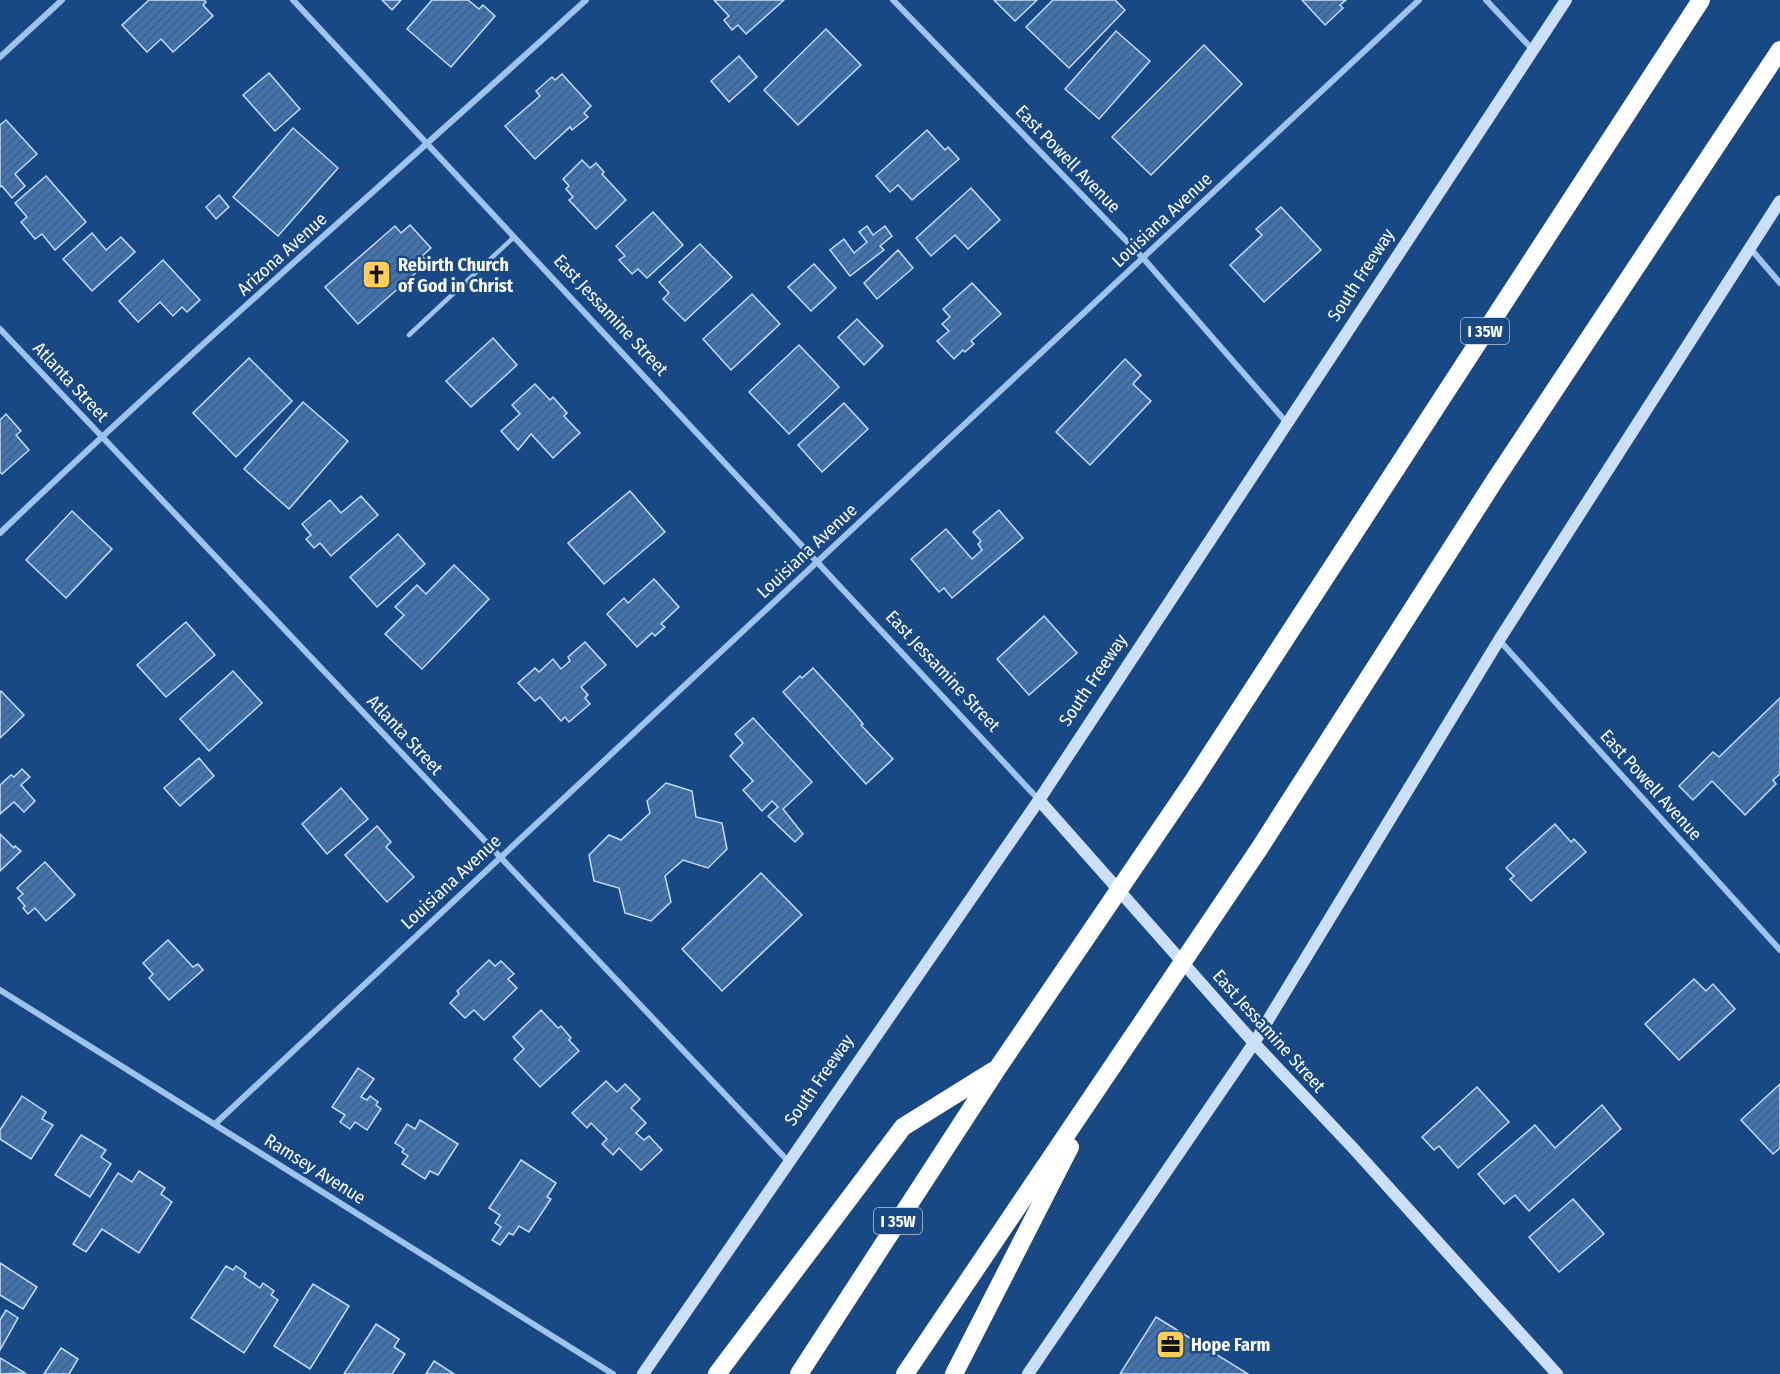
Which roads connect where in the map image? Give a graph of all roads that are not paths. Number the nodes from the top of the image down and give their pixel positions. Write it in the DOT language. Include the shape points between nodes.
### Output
graph roads {
  1 [pos="62,0"];
  2 [pos="293,0"];
  3 [pos="586,0"];
  4 [pos="893,0"];
  5 [pos="1419,0"];
  6 [pos="1486,0"];
  7 [pos="1566,0"];
  8 [pos="1701,0"];
  9 [pos="1534,51"];
  10 [pos="1778,56"];
  11 [pos="0,57"];
  12 [pos="428,145"];
  13 [pos="1780,201"];
  14 [pos="514,237"];
  15 [pos="1750,247"];
  16 [pos="1143,258"];
  17 [pos="1780,283"];
  18 [pos="0,329"];
  19 [pos="409,334"];
  20 [pos="1288,425"];
  21 [pos="101,436"];
  22 [pos="0,533"];
  23 [pos="817,562"];
  24 [pos="1499,640"];
  25 [pos="1039,800"];
  26 [pos="500,857"];
  27 [pos="1780,950"];
  28 [pos="0,990"];
  29 [pos="1254,1043"];
  30 [pos="997,1069"];
  31 [pos="1106,1076"];
  32 [pos="215,1124"];
  33 [pos="788,1161"];
  34 [pos="613,1374"];
  35 [pos="643,1374"];
  36 [pos="717,1374"];
  37 [pos="799,1374"];
  38 [pos="904,1374"];
  39 [pos="954,1374"];
  40 [pos="1028,1374"];
  41 [pos="1557,1374"];
  1 -- 11 [label="street"];
  2 -- 12 [label="street, East Jessamine Street"];
  3 -- 12 [label="street, Arizona Avenue"];
  4 -- 16 [label="street, East Powell Avenue"];
  5 -- 16 [label="street, Louisiana Avenue"];
  6 -- 9 [label="street"];
  7 -- 9 [label="main road, South Freeway"];
  8 -- 30 [label="highway, I 35W" via="1192,781"];
  9 -- 20 [label="main road, South Freeway"];
  10 -- 31 [label="highway"];
  12 -- 14 [label="street, East Jessamine Street"];
  12 -- 21 [label="street, Arizona Avenue"];
  13 -- 15 [label="main road"];
  14 -- 19 [label="lane"];
  14 -- 23 [label="street, East Jessamine Street"];
  15 -- 17 [label="street"];
  15 -- 24 [label="main road"];
  16 -- 20 [label="street, East Powell Avenue"];
  16 -- 23 [label="street, Louisiana Avenue"];
  18 -- 21 [label="street, Atlanta Street"];
  20 -- 25 [label="main road, South Freeway"];
  21 -- 22 [label="street, Arizona Avenue"];
  21 -- 26 [label="street, Atlanta Street"];
  23 -- 25 [label="street, East Jessamine Street"];
  23 -- 26 [label="street, Louisiana Avenue"];
  24 -- 27 [label="street, East Powell Avenue"];
  24 -- 29 [label="main road"];
  25 -- 29 [label="main road, East Jessamine Street"];
  25 -- 33 [label="main road, South Freeway"];
  26 -- 32 [label="street, Louisiana Avenue"];
  26 -- 33 [label="street, Atlanta Street"];
  28 -- 32 [label="street, Ramsey Avenue"];
  29 -- 40 [label="main road"];
  29 -- 41 [label="main road, East Jessamine Street"];
  30 -- 36 [label="highway" via="903,1127"];
  30 -- 37 [label="highway, I 35W"];
  31 -- 38 [label="highway"];
  31 -- 39 [label="highway"];
  32 -- 34 [label="street, Ramsey Avenue"];
  33 -- 35 [label="main road, South Freeway"];
}
